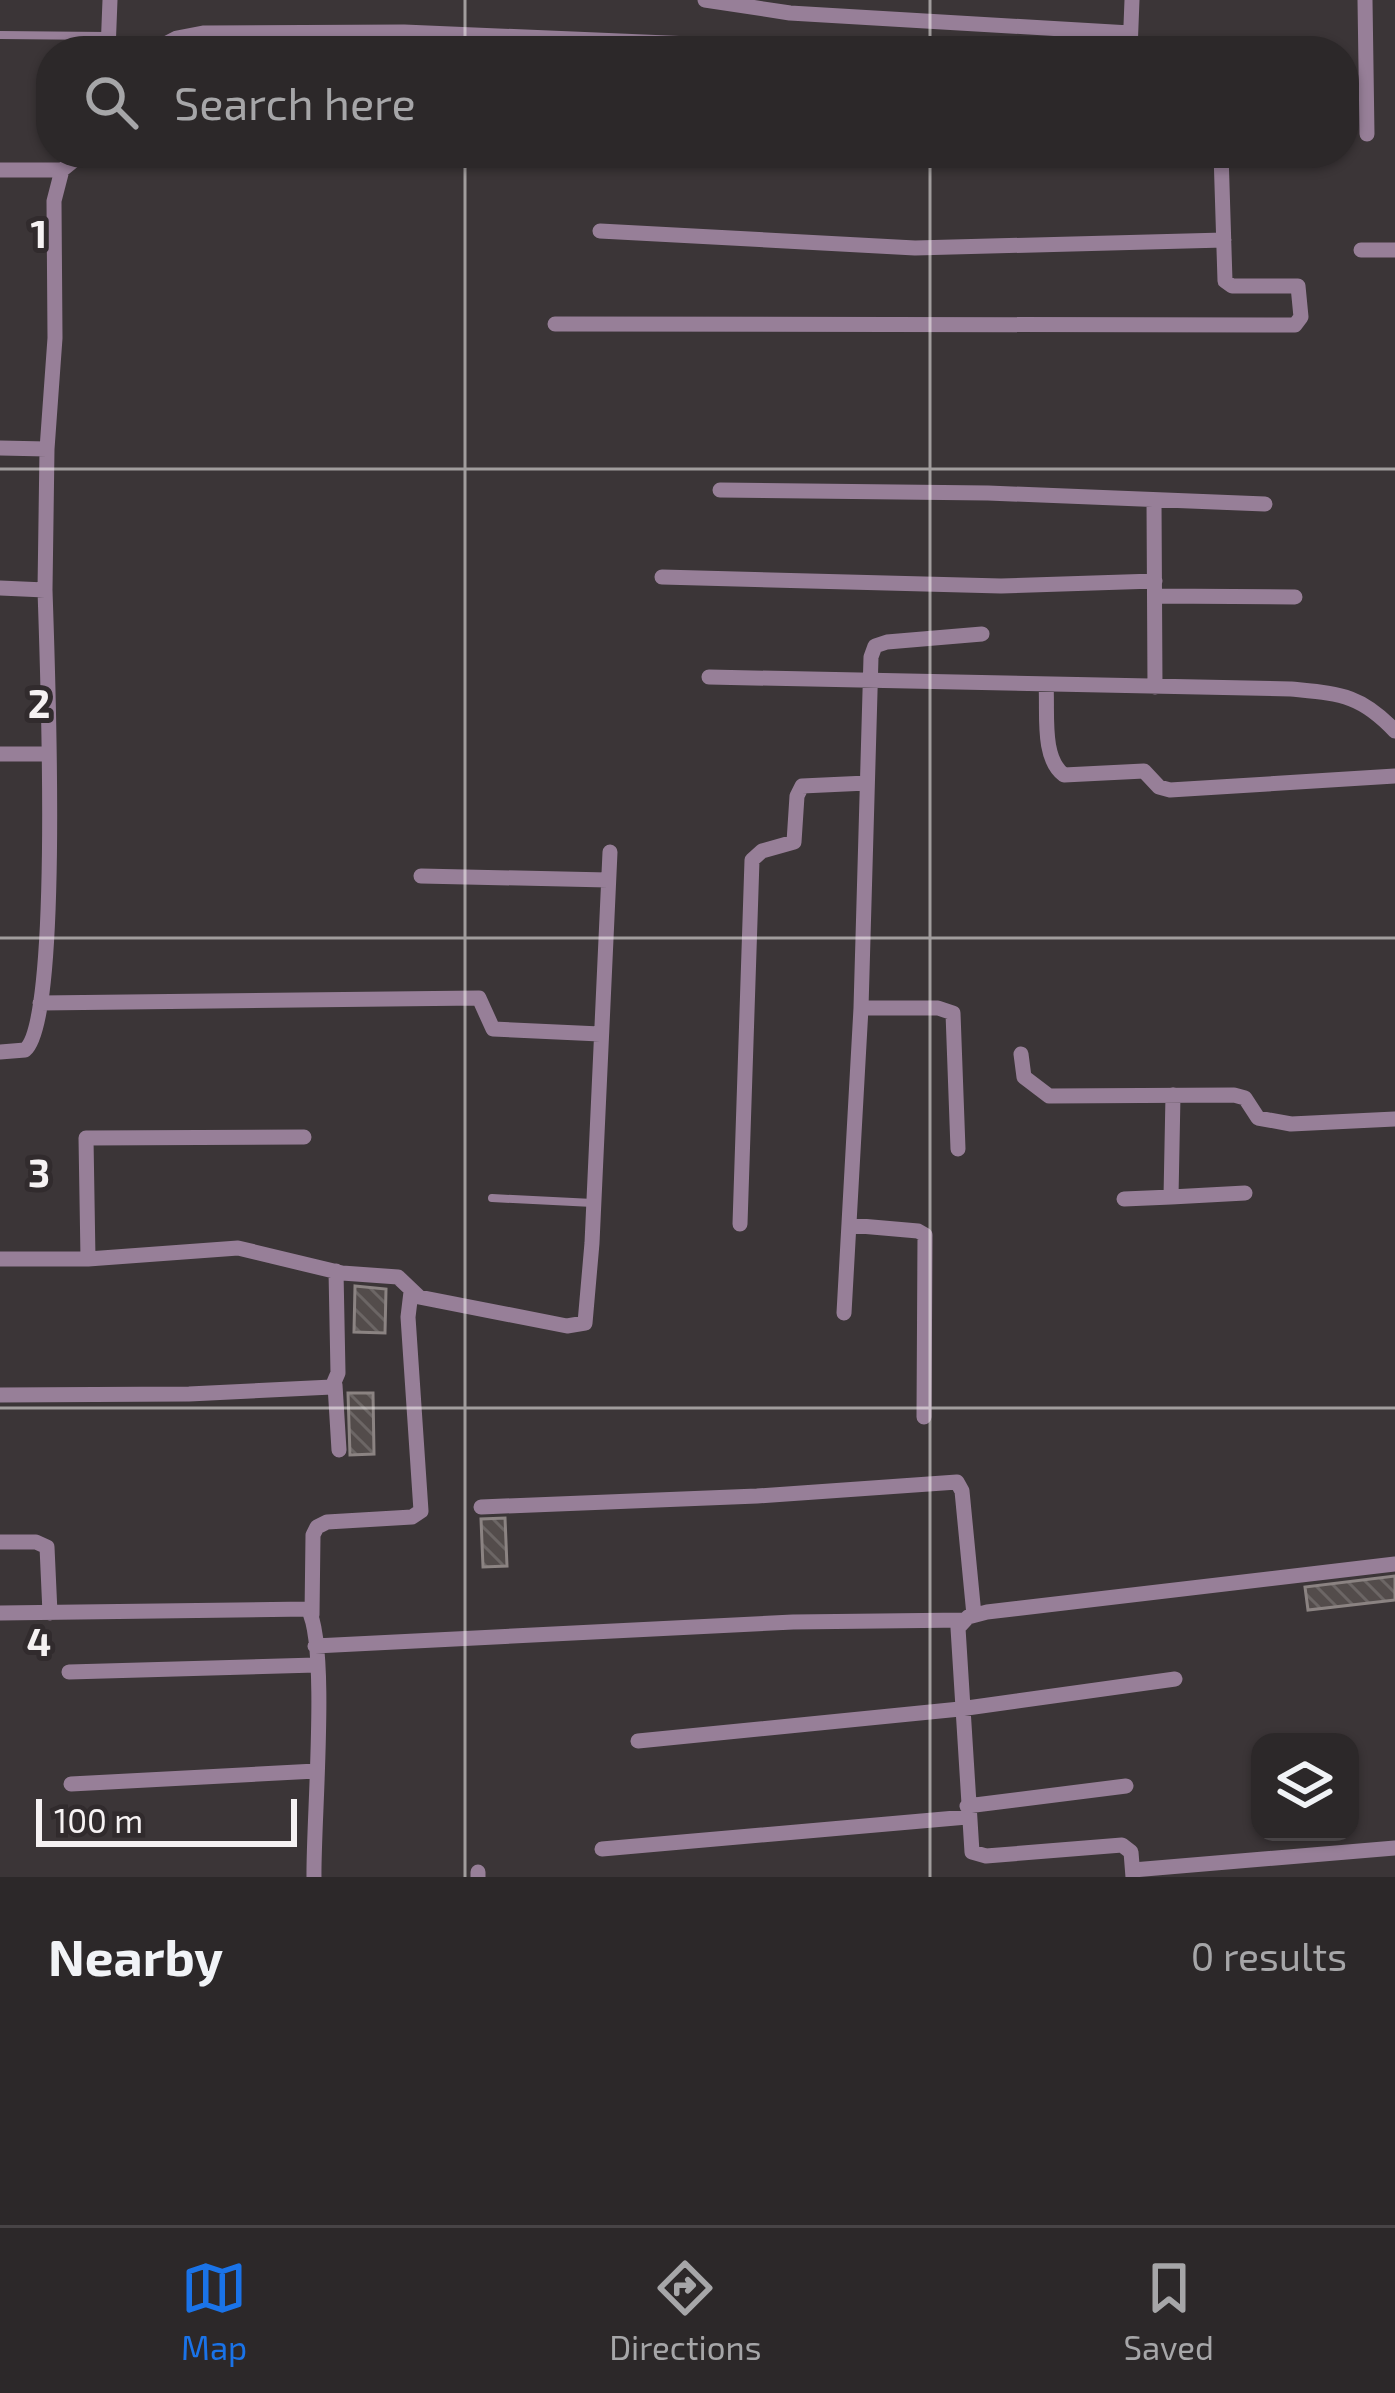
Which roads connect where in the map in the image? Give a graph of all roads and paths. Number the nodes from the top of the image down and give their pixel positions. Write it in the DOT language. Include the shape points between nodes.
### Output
graph roads {
  1 [pos="110,0"];
  2 [pos="705,0"];
  3 [pos="1132,0"];
  4 [pos="1365,0"];
  5 [pos="0,35"];
  6 [pos="108,36"];
  7 [pos="184,36"];
  8 [pos="500,36"];
  9 [pos="1028,36"];
  10 [pos="1131,36"];
  11 [pos="36,38"];
  12 [pos="1367,134"];
  13 [pos="64,168"];
  14 [pos="1222,168"];
  15 [pos="0,170"];
  16 [pos="62,170"];
  17 [pos="600,231"];
  18 [pos="1224,239"];
  19 [pos="1361,250"];
  20 [pos="1395,250"];
  21 [pos="555,324"];
  22 [pos="0,448"];
  23 [pos="47,449"];
  24 [pos="720,490"];
  25 [pos="1154,500"];
  26 [pos="1265,504"];
  27 [pos="662,577"];
  28 [pos="0,588"];
  29 [pos="1155,589"];
  30 [pos="45,590"];
  31 [pos="1295,597"];
  32 [pos="982,634"];
  33 [pos="710,676"];
  34 [pos="870,680"];
  35 [pos="1046,685"];
  36 [pos="1155,686"];
  37 [pos="1395,730"];
  38 [pos="0,754"];
  39 [pos="49,754"];
  40 [pos="1395,776"];
  41 [pos="867,783"];
  42 [pos="610,852"];
  43 [pos="421,876"];
  44 [pos="608,880"];
  45 [pos="40,1003"];
  46 [pos="861,1008"];
  47 [pos="600,1034"];
  48 [pos="0,1052"];
  49 [pos="1022,1054"];
  50 [pos="1173,1095"];
  51 [pos="1395,1119"];
  52 [pos="304,1137"];
  53 [pos="958,1149"];
  54 [pos="1245,1193"];
  55 [pos="1171,1197"];
  56 [pos="492,1198"];
  57 [pos="1124,1199"];
  58 [pos="594,1203"];
  59 [pos="740,1224"];
  60 [pos="849,1225"];
  61 [pos="0,1259"];
  62 [pos="88,1259"];
  63 [pos="335,1271"];
  64 [pos="411,1292"];
  65 [pos="844,1313"];
  66 [pos="335,1385"];
  67 [pos="0,1395"];
  68 [pos="924,1417"];
  69 [pos="339,1450"];
  70 [pos="481,1507"];
  71 [pos="0,1542"];
  72 [pos="1395,1564"];
  73 [pos="0,1612"];
  74 [pos="50,1612"];
  75 [pos="312,1615"];
  76 [pos="970,1617"];
  77 [pos="316,1646"];
  78 [pos="316,1665"];
  79 [pos="69,1672"];
  80 [pos="1175,1679"];
  81 [pos="960,1709"];
  82 [pos="638,1742"];
  83 [pos="316,1771"];
  84 [pos="71,1784"];
  85 [pos="1126,1786"];
  86 [pos="967,1811"];
  87 [pos="1395,1848"];
  88 [pos="602,1850"];
  89 [pos="1133,1874"];
  90 [pos="314,1877"];
  1 -- 6 [label="street"];
  2 -- 9 [label="street"];
  3 -- 10 [label="street"];
  4 -- 12 [label="street"];
  5 -- 11 [label="lane"];
  7 -- 8 [label="street"];
  13 -- 16 [label="street"];
  14 -- 18 [label="street"];
  15 -- 16 [label="street"];
  16 -- 23 [label="street" via="54,202"];
  17 -- 18 [label="street" via="915,248"];
  18 -- 21 [label="street" via="1227,283 1298,286 1297,324"];
  19 -- 20 [label="street"];
  22 -- 23 [label="street"];
  23 -- 30 [label="street"];
  24 -- 25 [label="street"];
  25 -- 26 [label="street"];
  25 -- 29 [label="street"];
  27 -- 29 [label="street"];
  28 -- 30 [label="street"];
  29 -- 31 [label="street"];
  29 -- 36 [label="street"];
  30 -- 39 [label="street"];
  32 -- 34 [label="street" via="880,644"];
  33 -- 34 [label="street"];
  34 -- 35 [label="street"];
  34 -- 41 [label="street"];
  35 -- 36 [label="street"];
  35 -- 40 [label="street" via="1050,754 1064,775 1144,771 1170,790"];
  36 -- 37 [label="street" via="1354,697"];
  38 -- 39 [label="street"];
  39 -- 45 [label="street"];
  41 -- 46 [label="street"];
  41 -- 59 [label="street" via="802,786 794,842 752,860"];
  42 -- 44 [label="street"];
  43 -- 44 [label="street"];
  44 -- 47 [label="street"];
  45 -- 47 [label="street" via="478,998 493,1028"];
  45 -- 48 [label="street" via="30,1048"];
  46 -- 53 [label="street" via="953,1013"];
  46 -- 60 [label="street"];
  47 -- 58 [label="street"];
  49 -- 50 [label="street" via="1024,1077 1049,1096"];
  50 -- 51 [label="street" via="1234,1094 1258,1118 1291,1124"];
  50 -- 55 [label="street"];
  52 -- 62 [label="street" via="86,1138"];
  54 -- 55 [label="street"];
  55 -- 57 [label="street"];
  56 -- 58 [label="lane"];
  58 -- 64 [label="street" via="581,1325"];
  60 -- 65 [label="street"];
  60 -- 68 [label="street" via="925,1235"];
  61 -- 62 [label="street"];
  62 -- 63 [label="street" via="221,1247"];
  63 -- 64 [label="street" via="398,1277"];
  63 -- 66 [label="street"];
  64 -- 75 [label="street" via="421,1511 317,1527"];
  66 -- 67 [label="street"];
  66 -- 69 [label="street"];
  70 -- 76 [label="street" via="957,1482"];
  71 -- 74 [label="street" via="47,1547"];
  72 -- 76 [label="street"];
  73 -- 74 [label="street"];
  74 -- 75 [label="street" via="301,1607"];
  75 -- 77 [label="street"];
  76 -- 77 [label="street"];
  76 -- 81 [label="street" via="956,1640"];
  77 -- 78 [label="street"];
  78 -- 79 [label="street"];
  78 -- 83 [label="street"];
  80 -- 81 [label="street"];
  81 -- 82 [label="street"];
  81 -- 86 [label="street"];
  83 -- 84 [label="street"];
  83 -- 90 [label="street"];
  85 -- 86 [label="street"];
  86 -- 88 [label="street"];
  86 -- 89 [label="street" via="977,1855 1122,1845"];
  87 -- 89 [label="street"];
}
